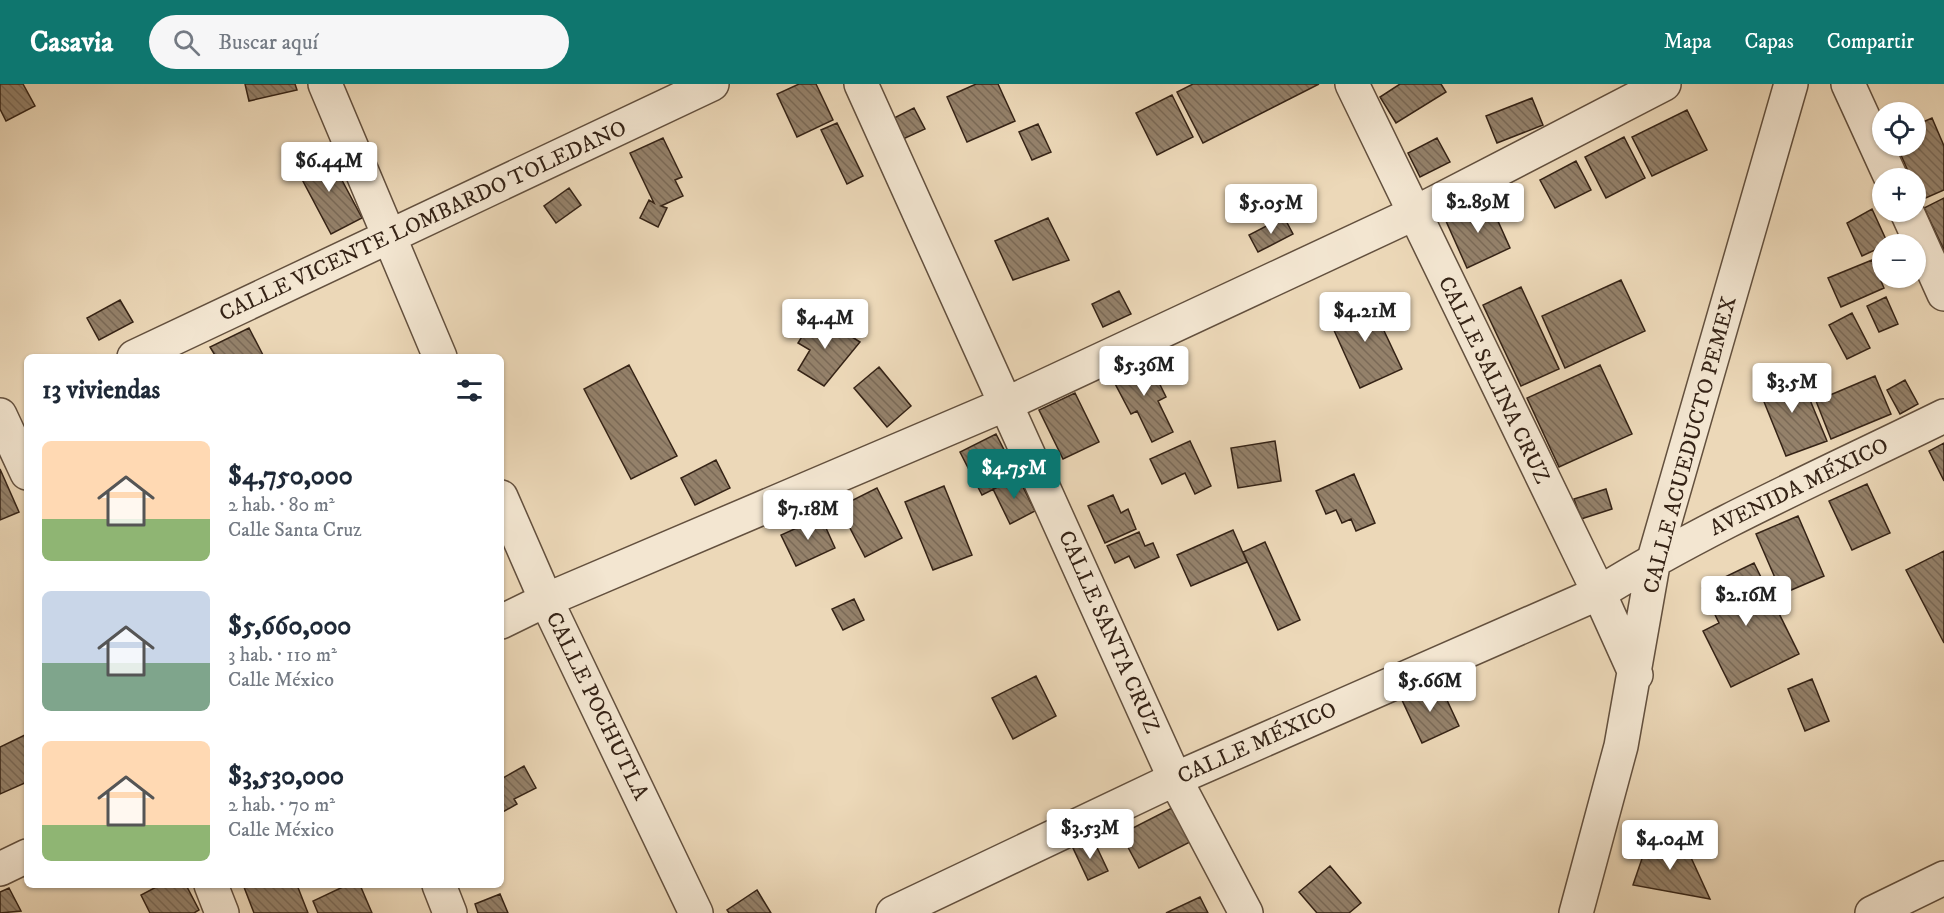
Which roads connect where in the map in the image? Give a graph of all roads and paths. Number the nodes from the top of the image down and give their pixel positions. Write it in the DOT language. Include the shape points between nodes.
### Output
graph roads {
  1 [pos="325,84"];
  2 [pos="712,84"];
  3 [pos="861,84"];
  4 [pos="1352,84"];
  5 [pos="1664,84"];
  6 [pos="1791,84"];
  7 [pos="1848,84"];
  8 [pos="1887,168"];
  9 [pos="1413,214"];
  10 [pos="1911,222"];
  11 [pos="388,238"];
  12 [pos="1944,294"];
  13 [pos="140,354"];
  14 [pos="439,354"];
  15 [pos="1006,404"];
  16 [pos="7,415"];
  17 [pos="1944,416"];
  18 [pos="24,464"];
  19 [pos="504,504"];
  20 [pos="1654,559"];
  21 [pos="1599,593"];
  22 [pos="546,600"];
  23 [pos="504,621"];
  24 [pos="1636,675"];
  25 [pos="1176,778"];
  26 [pos="24,857"];
  27 [pos="0,869"];
  28 [pos="1944,878"];
  29 [pos="212,888"];
  30 [pos="440,888"];
  31 [pos="222,913"];
  32 [pos="450,913"];
  33 [pos="696,913"];
  34 [pos="893,913"];
  35 [pos="1246,913"];
  36 [pos="1576,913"];
  37 [pos="1872,913"];
  1 -- 11 [label="street"];
  2 -- 11 [label="street, CALLE VICENTE LOMBARDO TOLEDANO"];
  3 -- 15 [label="street, CALLE SANTA CRUZ"];
  4 -- 9 [label="street, CALLE SALINA CRUZ"];
  5 -- 9 [label="street"];
  6 -- 20 [label="street, CALLE ACUEDUCTO PEMEX"];
  7 -- 8 [label="street"];
  9 -- 15 [label="street"];
  9 -- 21 [label="street, CALLE SALINA CRUZ"];
  10 -- 12 [label="street"];
  11 -- 13 [label="street, CALLE VICENTE LOMBARDO TOLEDANO"];
  11 -- 14 [label="street"];
  15 -- 22 [label="street"];
  15 -- 25 [label="street, CALLE SANTA CRUZ"];
  16 -- 18 [label="street"];
  17 -- 20 [label="street, AVENIDA MÉXICO"];
  19 -- 22 [label="street, CALLE POCHUTLA"];
  20 -- 21 [label="street, CALLE MÉXICO"];
  20 -- 24 [label="street, CALLE ACUEDUCTO PEMEX"];
  21 -- 24 [label="street, CALLE SALINA CRUZ"];
  21 -- 25 [label="street, CALLE MÉXICO"];
  22 -- 23 [label="street"];
  22 -- 33 [label="street, CALLE POCHUTLA"];
  24 -- 36 [label="street, CALLE ACUEDUCTO PEMEX"];
  25 -- 34 [label="street, CALLE MÉXICO"];
  25 -- 35 [label="street, CALLE SANTA CRUZ"];
  26 -- 27 [label="street"];
  28 -- 37 [label="street"];
  29 -- 31 [label="street"];
  30 -- 32 [label="street"];
}
